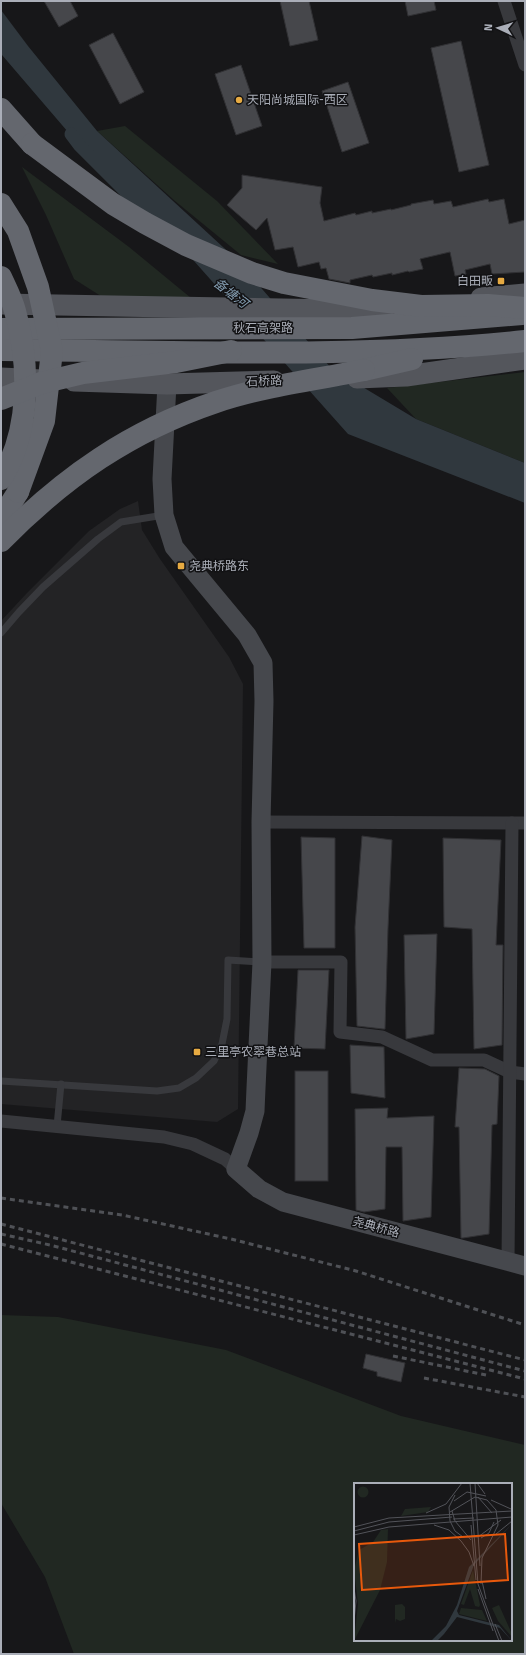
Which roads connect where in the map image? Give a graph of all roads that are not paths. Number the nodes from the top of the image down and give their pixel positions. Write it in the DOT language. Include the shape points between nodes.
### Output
graph roads {
  1 [pos="504,1"];
  2 [pos="525,65"];
  3 [pos="1,109"];
  4 [pos="1,125"];
  5 [pos="32,144"];
  6 [pos="1,204"];
  7 [pos="1,277"];
  8 [pos="525,294"];
  9 [pos="1,304"];
  10 [pos="525,308"];
  11 [pos="525,314"];
  12 [pos="1,329"];
  13 [pos="525,341"];
  14 [pos="463,347"];
  15 [pos="1,350"];
  16 [pos="231,351"];
  17 [pos="525,359"];
  18 [pos="1,378"];
  19 [pos="167,384"];
  20 [pos="1,399"];
  21 [pos="1,479"];
  22 [pos="164,515"];
  23 [pos="1,519"];
  24 [pos="1,541"];
  25 [pos="1,634"];
  26 [pos="261,822"];
  27 [pos="518,823"];
  28 [pos="262,962"];
  29 [pos="510,1072"];
  30 [pos="525,1074"];
  31 [pos="1,1081"];
  32 [pos="61,1084"];
  33 [pos="1,1121"];
  34 [pos="57,1126"];
  35 [pos="236,1169"];
  36 [pos="516,1264"];
  1 -- 2 [label="street"];
  3 -- 5 [label="highway"];
  4 -- 5 [label="highway"];
  5 -- 10 [label="highway, bridge" via="113,204 186,245 252,273 284,283 372,300 421,306 488,305"];
  6 -- 23 [label="highway, bridge" via="18,232 38,287 52,351 44,421 18,492"];
  7 -- 21 [label="highway, bridge" via="15,310 21,338 25,366 25,400 16,445"];
  8 -- 9 [label="main road" via="339,310"];
  11 -- 12 [label="highway, 秋石高架路, bridge" via="352,328"];
  13 -- 14 [label="highway, 秋石高架路"];
  14 -- 16 [label="highway, 秋石高架路" via="319,352"];
  14 -- 24 [label="highway, bridge" via="260,391 217,402 174,418 103,456 48,496"];
  15 -- 16 [label="highway, 秋石高架路, bridge"];
  16 -- 20 [label="highway, bridge" via="176,362 83,373 41,383"];
  17 -- 19 [label="main road, 石桥路, bridge" via="406,376"];
  18 -- 19 [label="main road, 石桥路"];
  19 -- 22 [label="street" via="162,479"];
  22 -- 25 [label="lane" via="121,522 43,587"];
  22 -- 26 [label="street" via="174,547 247,635 262,663 264,701"];
  26 -- 27 [label="street"];
  26 -- 28 [label="street"];
  27 -- 29 [label="street"];
  28 -- 29 [label="street" via="341,962 340,1032 382,1037 432,1060 484,1060"];
  28 -- 32 [label="lane" via="228,960 227,1019 222,1044 214,1061 196,1078 179,1088 157,1091"];
  28 -- 35 [label="street" via="255,1111"];
  29 -- 30 [label="street"];
  29 -- 36 [label="street"];
  31 -- 32 [label="lane"];
  32 -- 34 [label="lane"];
  33 -- 34 [label="street"];
  34 -- 35 [label="street" via="164,1137 193,1144 225,1159"];
  35 -- 36 [label="street, 尧典桥路" via="259,1189 283,1202"];
}
